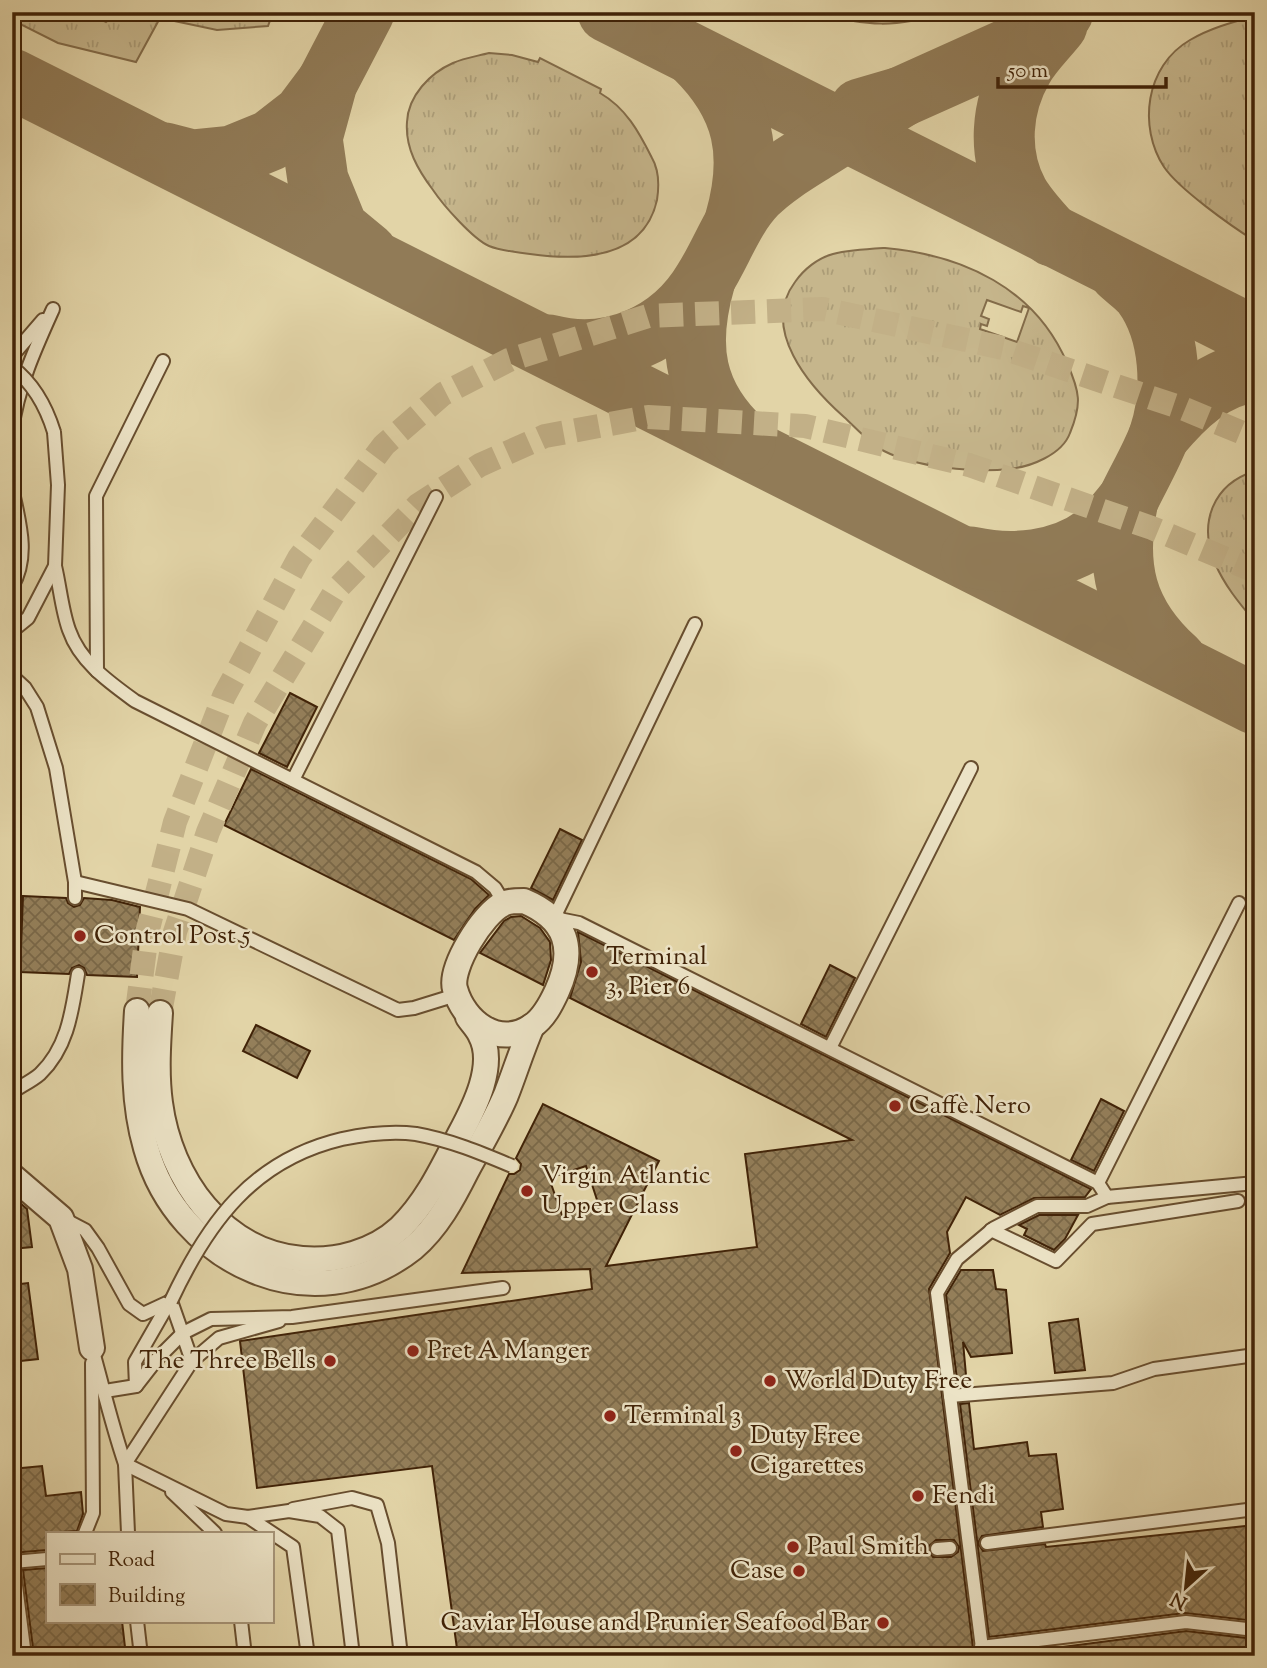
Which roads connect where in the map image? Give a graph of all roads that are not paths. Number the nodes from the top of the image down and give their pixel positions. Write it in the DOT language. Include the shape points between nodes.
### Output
graph roads {
  1 [pos="12,356"];
  2 [pos="163,361"];
  3 [pos="12,367"];
  4 [pos="12,430"];
  5 [pos="12,488"];
  6 [pos="436,497"];
  7 [pos="55,566"];
  8 [pos="12,587"];
  9 [pos="695,624"];
  10 [pos="12,631"];
  11 [pos="97,671"];
  12 [pos="12,676"];
  13 [pos="971,768"];
  14 [pos="292,780"];
  15 [pos="75,882"];
  16 [pos="75,898"];
  17 [pos="504,903"];
  18 [pos="1239,903"];
  19 [pos="554,918"];
  20 [pos="78,975"];
  21 [pos="456,995"];
  22 [pos="468,1017"];
  23 [pos="532,1026"];
  24 [pos="830,1048"];
  25 [pos="12,1092"];
  26 [pos="512,1166"];
  27 [pos="12,1176"];
  28 [pos="1098,1183"];
  29 [pos="1255,1183"];
  30 [pos="1107,1197"];
  31 [pos="1238,1201"];
  32 [pos="61,1218"];
  33 [pos="991,1230"];
  34 [pos="503,1288"];
  35 [pos="171,1301"];
  36 [pos="292,1317"];
  37 [pos="183,1333"];
  38 [pos="92,1348"];
  39 [pos="1255,1355"];
  40 [pos="192,1361"];
  41 [pos="136,1386"];
  42 [pos="105,1391"];
  43 [pos="950,1396"];
  44 [pos="125,1464"];
  45 [pos="165,1485"];
  46 [pos="1255,1509"];
  47 [pos="247,1517"];
  48 [pos="85,1532"];
  49 [pos="128,1532"];
  50 [pos="214,1532"];
  51 [pos="270,1532"];
  52 [pos="273,1534"];
  53 [pos="987,1543"];
  54 [pos="46,1559"];
  55 [pos="137,1622"];
  56 [pos="241,1622"];
  57 [pos="1255,1630"];
  58 [pos="982,1651"];
  59 [pos="25,1656"];
  60 [pos="141,1656"];
  61 [pos="246,1656"];
  62 [pos="308,1656"];
  63 [pos="353,1656"];
  64 [pos="401,1656"];
  1 -- 4 [label="lane" via="53,309 24,376"];
  2 -- 11 [label="lane" via="96,496"];
  3 -- 7 [label="lane, bridge" via="36,391 54,432 58,485"];
  5 -- 8 [label="lane" via="22,562"];
  6 -- 14 [label="lane"];
  7 -- 10 [label="lane" via="28,618"];
  7 -- 11 [label="lane" via="69,631"];
  9 -- 19 [label="lane"];
  11 -- 14 [label="lane" via="135,701"];
  12 -- 15 [label="lane" via="37,707 56,768"];
  13 -- 24 [label="lane"];
  14 -- 17 [label="lane" via="476,872"];
  15 -- 16 [label="lane"];
  15 -- 21 [label="lane" via="188,909 398,1010"];
  17 -- 19 [label="street" via="524,901"];
  17 -- 21 [label="street" via="479,926 457,967"];
  18 -- 28 [label="lane"];
  19 -- 23 [label="street" via="568,956 545,1013"];
  19 -- 24 [label="lane" via="579,923"];
  20 -- 25 [label="lane" via="62,1046 39,1075"];
  21 -- 22 [label="street"];
  22 -- 23 [label="street" via="499,1034 518,1033"];
  22 -- 23 [label="street" via="481,1035 486,1063 467,1121 436,1180 398,1229 372,1247 341,1258 316,1260 258,1248 234,1235 195,1196 168,1143 149,1012 134,1050 136,1106 146,1150 176,1210 221,1255 282,1280 345,1280 383,1267 413,1247 456,1192 505,1095"];
  24 -- 28 [label="lane"];
  26 -- 35 [label="lane, bridge" via="462,1145 415,1134 365,1134 323,1144 284,1161 253,1182 205,1237"];
  27 -- 32 [label="street"];
  28 -- 30 [label="lane"];
  29 -- 30 [label="lane"];
  30 -- 33 [label="lane" via="1087,1206 1037,1206"];
  31 -- 33 [label="lane" via="1092,1224 1056,1261"];
  32 -- 35 [label="lane" via="85,1230 129,1304 143,1314"];
  32 -- 38 [label="street" via="79,1269"];
  33 -- 43 [label="lane" via="957,1259 937,1293"];
  34 -- 36 [label="lane"];
  35 -- 37 [label="lane"];
  35 -- 41 [label="lane" via="135,1362"];
  36 -- 37 [label="lane" via="211,1319"];
  36 -- 40 [label="lane" via="219,1338"];
  37 -- 40 [label="lane"];
  37 -- 41 [label="lane"];
  38 -- 42 [label="lane"];
  38 -- 48 [label="lane" via="93,1513"];
  39 -- 43 [label="lane" via="1154,1369 1113,1383"];
  40 -- 44 [label="lane"];
  41 -- 42 [label="lane"];
  42 -- 44 [label="lane"];
  43 -- 58 [label="lane"];
  44 -- 45 [label="lane"];
  44 -- 49 [label="lane"];
  45 -- 47 [label="lane" via="226,1514"];
  45 -- 50 [label="lane"];
  46 -- 53 [label="lane"];
  47 -- 51 [label="lane"];
  47 -- 63 [label="lane" via="289,1511 320,1516 338,1530"];
  47 -- 64 [label="lane" via="352,1498 377,1505 388,1543"];
  52 -- 62 [label="lane" via="293,1547"];
  54 -- 59 [label="lane" via="13,1562"];
  55 -- 60 [label="lane"];
  56 -- 61 [label="lane"];
  57 -- 58 [label="lane" via="1186,1622"];
}
